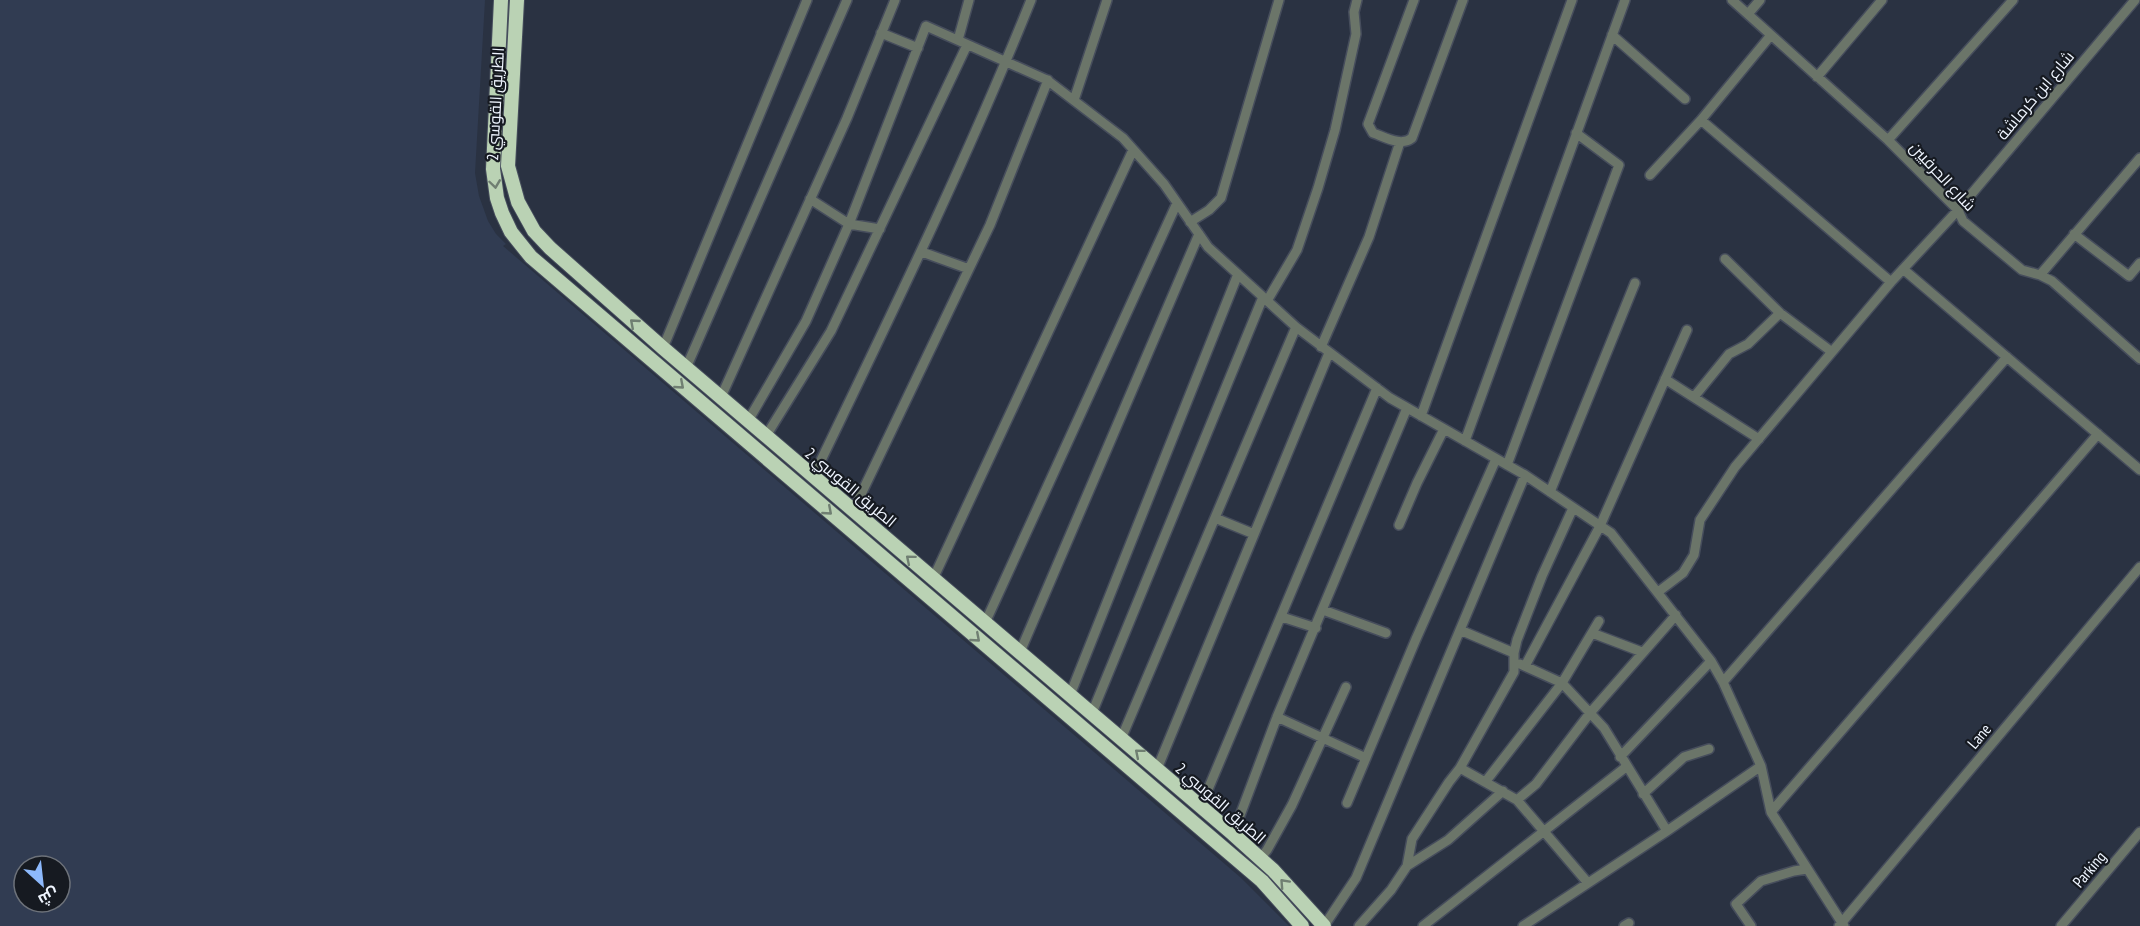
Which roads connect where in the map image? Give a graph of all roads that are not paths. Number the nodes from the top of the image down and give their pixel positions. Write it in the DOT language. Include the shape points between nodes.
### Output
graph roads {
  1 [pos="501,0"];
  2 [pos="517,0"];
  3 [pos="807,0"];
  4 [pos="847,0"];
  5 [pos="895,0"];
  6 [pos="969,0"];
  7 [pos="1031,0"];
  8 [pos="1107,0"];
  9 [pos="1279,0"];
  10 [pos="1357,0"];
  11 [pos="1414,0"];
  12 [pos="1462,0"];
  13 [pos="1572,0"];
  14 [pos="1625,0"];
  15 [pos="1732,0"];
  16 [pos="1760,0"];
  17 [pos="1882,0"];
  18 [pos="2013,0"];
  19 [pos="2135,0"];
  20 [pos="1748,14"];
  21 [pos="881,33"];
  22 [pos="1612,35"];
  23 [pos="1771,35"];
  24 [pos="958,40"];
  25 [pos="967,45"];
  26 [pos="918,48"];
  27 [pos="1006,62"];
  28 [pos="1817,77"];
  29 [pos="1048,80"];
  30 [pos="1685,99"];
  31 [pos="1074,100"];
  32 [pos="1701,120"];
  33 [pos="1576,133"];
  34 [pos="1888,140"];
  35 [pos="1400,142"];
  36 [pos="1133,150"];
  37 [pos="2140,158"];
  38 [pos="1650,176"];
  39 [pos="810,200"];
  40 [pos="1177,203"];
  41 [pos="1958,210"];
  42 [pos="1190,222"];
  43 [pos="849,224"];
  44 [pos="880,229"];
  45 [pos="1199,234"];
  46 [pos="2074,234"];
  47 [pos="922,252"];
  48 [pos="1725,259"];
  49 [pos="2140,263"];
  50 [pos="969,269"];
  51 [pos="1903,269"];
  52 [pos="1238,274"];
  53 [pos="2040,275"];
  54 [pos="1891,282"];
  55 [pos="1635,283"];
  56 [pos="1265,299"];
  57 [pos="1780,313"];
  58 [pos="1296,327"];
  59 [pos="1687,330"];
  60 [pos="663,348"];
  61 [pos="1325,350"];
  62 [pos="1832,352"];
  63 [pos="2007,357"];
  64 [pos="2140,359"];
  65 [pos="686,368"];
  66 [pos="1665,379"];
  67 [pos="1377,388"];
  68 [pos="721,397"];
  69 [pos="1694,397"];
  70 [pos="1407,408"];
  71 [pos="1421,416"];
  72 [pos="748,421"];
  73 [pos="1444,429"];
  74 [pos="2098,434"];
  75 [pos="766,436"];
  76 [pos="1759,439"];
  77 [pos="1465,441"];
  78 [pos="1496,459"];
  79 [pos="1507,465"];
  80 [pos="2140,470"];
  81 [pos="1525,475"];
  82 [pos="813,477"];
  83 [pos="1550,492"];
  84 [pos="1573,508"];
  85 [pos="853,511"];
  86 [pos="1215,518"];
  87 [pos="1399,525"];
  88 [pos="1600,526"];
  89 [pos="1254,534"];
  90 [pos="2140,567"];
  91 [pos="930,576"];
  92 [pos="916,586"];
  93 [pos="947,591"];
  94 [pos="1658,592"];
  95 [pos="935,603"];
  96 [pos="1323,610"];
  97 [pos="1676,615"];
  98 [pos="1282,617"];
  99 [pos="1599,621"];
  100 [pos="985,623"];
  101 [pos="1316,628"];
  102 [pos="1460,630"];
  103 [pos="1386,633"];
  104 [pos="1592,633"];
  105 [pos="1020,652"];
  106 [pos="1642,652"];
  107 [pos="1514,657"];
  108 [pos="1711,661"];
  109 [pos="1525,666"];
  110 [pos="1723,682"];
  111 [pos="1562,683"];
  112 [pos="1346,687"];
  113 [pos="1070,695"];
  114 [pos="1092,713"];
  115 [pos="1590,713"];
  116 [pos="1277,717"];
  117 [pos="1321,738"];
  118 [pos="1121,739"];
  119 [pos="1709,749"];
  120 [pos="1620,757"];
  121 [pos="1366,758"];
  122 [pos="1761,766"];
  123 [pos="1626,767"];
  124 [pos="1460,768"];
  125 [pos="1158,769"];
  126 [pos="1486,781"];
  127 [pos="1503,791"];
  128 [pos="1643,794"];
  129 [pos="1517,800"];
  130 [pos="1347,803"];
  131 [pos="1201,806"];
  132 [pos="1771,812"];
  133 [pos="1667,831"];
  134 [pos="1544,832"];
  135 [pos="2140,832"];
  136 [pos="1233,834"];
  137 [pos="1260,859"];
  138 [pos="1407,866"];
  139 [pos="1807,869"];
  140 [pos="1588,883"];
  141 [pos="1842,925"];
  142 [pos="1302,926"];
  143 [pos="1324,926"];
  144 [pos="1359,926"];
  145 [pos="1423,926"];
  146 [pos="1523,926"];
  147 [pos="1751,926"];
  148 [pos="2061,926"];
  1 -- 92 [label="highway, الطريق القوسي 2, one-way" via="493,169 497,198 511,232 531,257"];
  60 -- 2 [label="highway, الطريق القوسي 2, one-way" via="550,248 534,231 518,202 508,166"];
  3 -- 60 [label="street"];
  4 -- 65 [label="street"];
  5 -- 21 [label="street"];
  6 -- 24 [label="street"];
  7 -- 27 [label="street"];
  8 -- 31 [label="street"];
  9 -- 42 [label="street" via="1221,198"];
  10 -- 56 [label="street" via="1356,34 1318,188 1297,250"];
  11 -- 35 [label="street" via="1368,124 1373,133"];
  12 -- 35 [label="street" via="1412,138"];
  13 -- 71 [label="street"];
  14 -- 22 [label="street"];
  15 -- 20 [label="street, شارع الحرفيين"];
  16 -- 20 [label="street"];
  17 -- 28 [label="street"];
  18 -- 34 [label="street"];
  19 -- 41 [label="street, شارع ابن كرماشة"];
  20 -- 23 [label="street, شارع الحرفيين"];
  21 -- 26 [label="street"];
  21 -- 39 [label="street"];
  22 -- 30 [label="street"];
  22 -- 33 [label="street"];
  23 -- 28 [label="street, شارع الحرفيين"];
  23 -- 32 [label="street"];
  24 -- 25 [label="street"];
  24 -- 26 [label="street" via="926,26"];
  25 -- 27 [label="street"];
  25 -- 44 [label="street"];
  26 -- 43 [label="street"];
  27 -- 29 [label="street"];
  27 -- 47 [label="street"];
  28 -- 34 [label="street, شارع الحرفيين"];
  29 -- 31 [label="street"];
  29 -- 50 [label="street"];
  31 -- 36 [label="street" via="1124,138"];
  32 -- 38 [label="street"];
  32 -- 54 [label="street"];
  33 -- 77 [label="street"];
  33 -- 79 [label="street" via="1619,165"];
  34 -- 41 [label="street, شارع الحرفيين"];
  35 -- 61 [label="street" via="1369,237"];
  36 -- 40 [label="street"];
  36 -- 91 [label="street"];
  37 -- 46 [label="street"];
  39 -- 43 [label="street"];
  39 -- 68 [label="street"];
  40 -- 42 [label="street"];
  40 -- 100 [label="street"];
  41 -- 51 [label="street, شارع ابن كرماشة"];
  41 -- 53 [label="street, شارع الحرفيين" via="1963,221 2005,258 2022,270"];
  42 -- 45 [label="street"];
  43 -- 44 [label="street"];
  43 -- 72 [label="street" via="806,321"];
  44 -- 75 [label="street" via="831,331"];
  45 -- 52 [label="street"];
  45 -- 105 [label="street"];
  46 -- 49 [label="street" via="2129,276"];
  46 -- 53 [label="street"];
  47 -- 50 [label="street"];
  47 -- 82 [label="street"];
  48 -- 57 [label="street"];
  50 -- 85 [label="street"];
  51 -- 54 [label="street, شارع ابن كرماشة"];
  51 -- 63 [label="street"];
  52 -- 56 [label="street"];
  52 -- 113 [label="street"];
  53 -- 64 [label="street, شارع الحرفيين" via="2052,281"];
  54 -- 62 [label="street, شارع ابن كرماشة"];
  55 -- 83 [label="street"];
  56 -- 58 [label="street"];
  56 -- 114 [label="street"];
  57 -- 62 [label="street"];
  57 -- 69 [label="street" via="1748,344 1729,354"];
  58 -- 61 [label="street"];
  58 -- 86 [label="street"];
  59 -- 66 [label="street"];
  60 -- 65 [label="highway, الطريق القوسي 2"];
  61 -- 67 [label="street"];
  61 -- 89 [label="street"];
  62 -- 76 [label="street, شارع ابن كرماشة"];
  63 -- 74 [label="street"];
  63 -- 110 [label="street"];
  65 -- 68 [label="highway, الطريق القوسي 2"];
  66 -- 69 [label="street"];
  66 -- 88 [label="street"];
  67 -- 70 [label="street"];
  67 -- 98 [label="street"];
  68 -- 72 [label="highway, الطريق القوسي 2"];
  69 -- 76 [label="street"];
  70 -- 71 [label="street"];
  70 -- 96 [label="street"];
  71 -- 73 [label="street"];
  72 -- 75 [label="highway, الطريق القوسي 2"];
  73 -- 77 [label="street"];
  73 -- 87 [label="street"];
  74 -- 80 [label="street"];
  74 -- 132 [label="street"];
  75 -- 82 [label="highway, الطريق القوسي 2"];
  76 -- 94 [label="street, شارع ابن كرماشة" via="1700,520 1694,555 1683,573"];
  77 -- 78 [label="street"];
  78 -- 79 [label="street"];
  78 -- 121 [label="street"];
  79 -- 81 [label="street"];
  81 -- 83 [label="street"];
  81 -- 102 [label="street"];
  82 -- 85 [label="highway, الطريق القوسي 2"];
  83 -- 84 [label="street"];
  84 -- 88 [label="street"];
  84 -- 107 [label="street" via="1542,576"];
  91 -- 85 [label="highway, الطريق القوسي 2, one-way"];
  86 -- 89 [label="street"];
  86 -- 118 [label="street"];
  88 -- 94 [label="street" via="1611,533"];
  88 -- 109 [label="street"];
  89 -- 125 [label="street"];
  90 -- 141 [label="street, Lane"];
  91 -- 92 [label="highway"];
  91 -- 93 [label="highway, الطريق القوسي 2"];
  92 -- 95 [label="highway, الطريق القوسي 2"];
  93 -- 95 [label="highway"];
  93 -- 100 [label="highway, الطريق القوسي 2"];
  94 -- 97 [label="street"];
  95 -- 142 [label="highway, الطريق القوسي 2, one-way" via="1262,881"];
  96 -- 101 [label="street"];
  96 -- 103 [label="street"];
  97 -- 106 [label="street"];
  97 -- 108 [label="street"];
  98 -- 101 [label="street"];
  98 -- 131 [label="street"];
  99 -- 104 [label="street"];
  100 -- 105 [label="highway, الطريق القوسي 2"];
  101 -- 116 [label="street"];
  102 -- 107 [label="street"];
  102 -- 143 [label="street" via="1356,878"];
  104 -- 106 [label="street"];
  104 -- 111 [label="street"];
  105 -- 113 [label="highway, الطريق القوسي 2"];
  106 -- 115 [label="street"];
  107 -- 109 [label="street"];
  107 -- 124 [label="street" via="1514,672"];
  108 -- 110 [label="street"];
  108 -- 120 [label="street"];
  109 -- 111 [label="street"];
  110 -- 122 [label="street"];
  111 -- 115 [label="street"];
  111 -- 126 [label="street"];
  112 -- 117 [label="street"];
  113 -- 114 [label="highway, الطريق القوسي 2"];
  114 -- 118 [label="highway, الطريق القوسي 2"];
  115 -- 120 [label="street" via="1604,728"];
  115 -- 129 [label="street" via="1536,784"];
  116 -- 117 [label="street"];
  116 -- 136 [label="street"];
  117 -- 121 [label="street"];
  117 -- 137 [label="street" via="1292,805"];
  125 -- 118 [label="highway, الطريق القوسي 2, one-way"];
  119 -- 128 [label="street" via="1684,757"];
  120 -- 123 [label="street"];
  121 -- 130 [label="street"];
  122 -- 132 [label="street"];
  122 -- 133 [label="street"];
  123 -- 128 [label="street"];
  123 -- 134 [label="street"];
  124 -- 126 [label="street"];
  124 -- 138 [label="street" via="1412,839"];
  125 -- 131 [label="highway, الطريق القوسي 2"];
  126 -- 127 [label="street"];
  127 -- 129 [label="street"];
  127 -- 138 [label="street" via="1448,840"];
  128 -- 133 [label="street"];
  129 -- 134 [label="street"];
  131 -- 136 [label="highway, الطريق القوسي 2"];
  132 -- 139 [label="street"];
  133 -- 140 [label="street"];
  134 -- 140 [label="street"];
  134 -- 145 [label="street"];
  135 -- 148 [label="street, Parking"];
  136 -- 137 [label="highway, الطريق القوسي 2"];
  143 -- 137 [label="highway, الطريق القوسي 2, one-way"];
  138 -- 144 [label="street"];
  139 -- 141 [label="street"];
  139 -- 147 [label="street" via="1761,881 1736,904"];
  140 -- 146 [label="street"];
}
